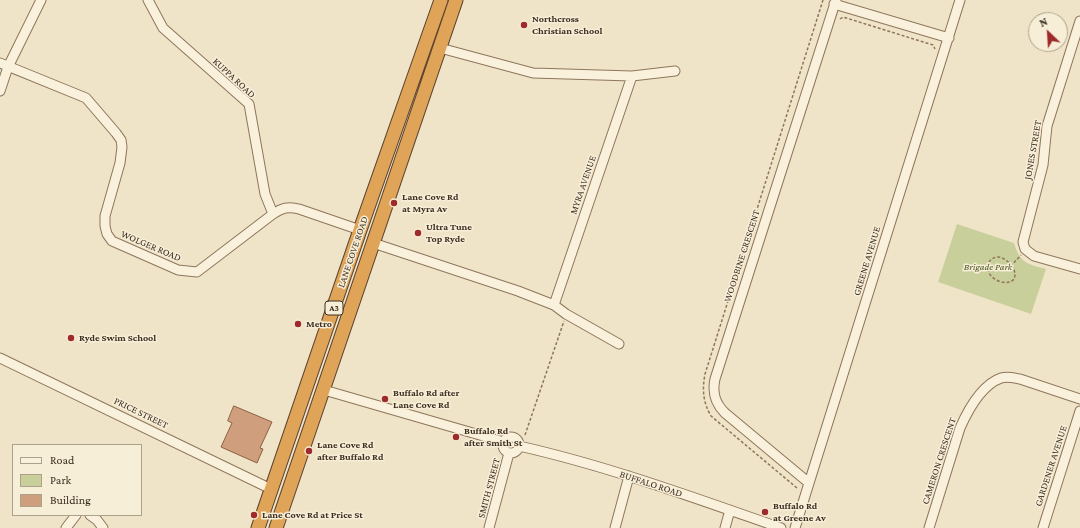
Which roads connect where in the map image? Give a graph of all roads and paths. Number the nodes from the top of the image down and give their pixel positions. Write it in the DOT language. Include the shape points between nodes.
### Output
graph roads {
  1 [pos="41,0"];
  2 [pos="148,0"];
  3 [pos="441,0"];
  4 [pos="456,0"];
  5 [pos="960,0"];
  6 [pos="835,2"];
  7 [pos="840,19"];
  8 [pos="1080,21"];
  9 [pos="949,38"];
  10 [pos="440,48"];
  11 [pos="935,49"];
  12 [pos="4,65"];
  13 [pos="675,71"];
  14 [pos="632,76"];
  15 [pos="0,91"];
  16 [pos="273,214"];
  17 [pos="360,230"];
  18 [pos="373,243"];
  19 [pos="1026,250"];
  20 [pos="1012,265"];
  21 [pos="1080,270"];
  22 [pos="554,305"];
  23 [pos="566,314"];
  24 [pos="619,344"];
  25 [pos="0,358"];
  26 [pos="308,386"];
  27 [pos="324,390"];
  28 [pos="1080,399"];
  29 [pos="1080,411"];
  30 [pos="525,435"];
  31 [pos="504,442"];
  32 [pos="519,446"];
  33 [pos="509,453"];
  34 [pos="629,476"];
  35 [pos="810,483"];
  36 [pos="271,489"];
  37 [pos="730,510"];
  38 [pos="75,516"];
  39 [pos="91,516"];
  40 [pos="66,528"];
  41 [pos="103,528"];
  42 [pos="258,528"];
  43 [pos="276,528"];
  44 [pos="489,528"];
  45 [pos="615,528"];
  46 [pos="725,528"];
  47 [pos="781,528"];
  48 [pos="795,528"];
  49 [pos="929,528"];
  50 [pos="1043,528"];
  1 -- 12 [label="street"];
  2 -- 16 [label="street, KUPPA ROAD" via="163,28 249,104 265,194"];
  3 -- 17 [label="highway, LANE COVE ROAD / A3"];
  4 -- 10 [label="highway, LANE COVE ROAD / A3"];
  5 -- 9 [label="street, GREENE AVENUE"];
  6 -- 9 [label="street"];
  6 -- 35 [label="street, WOODBINE CRESCENT" via="713,387 718,406 722,410"];
  7 -- 11 [label="path" via="843,17 933,45"];
  8 -- 19 [label="street, JONES STREET" via="1048,126 1043,165 1024,234"];
  9 -- 35 [label="street, GREENE AVENUE"];
  10 -- 14 [label="street" via="533,74"];
  10 -- 18 [label="highway, LANE COVE ROAD / A3"];
  12 -- 15 [label="street"];
  12 -- 16 [label="street, WOLGER ROAD" via="86,98 121,140 120,162 104,226 112,241 178,270 197,272"];
  13 -- 14 [label="street"];
  14 -- 22 [label="street, MYRA AVENUE"];
  16 -- 17 [label="street, WOLGER ROAD" via="290,207"];
  17 -- 26 [label="highway, LANE COVE ROAD / A3"];
  18 -- 22 [label="street"];
  18 -- 27 [label="highway, LANE COVE ROAD / A3"];
  19 -- 20 [label="path"];
  19 -- 21 [label="street" via="1034,256"];
  20 -- 20 [label="path" via="997,257 990,261 987,269 995,279 1008,282 1016,277"];
  22 -- 23 [label="street"];
  23 -- 24 [label="street"];
  23 -- 30 [label="path"];
  25 -- 36 [label="street, PRICE STREET"];
  26 -- 27 [label="highway"];
  26 -- 36 [label="highway, LANE COVE ROAD / A3"];
  27 -- 31 [label="street"];
  27 -- 43 [label="highway, LANE COVE ROAD / A3"];
  28 -- 49 [label="street, CAMERON CRESCENT" via="1010,377 993,382 983,390 963,422"];
  29 -- 50 [label="street, GARDENER AVENUE"];
  31 -- 32 [label="street" via="510,437 515,438"];
  31 -- 33 [label="street" via="503,447"];
  32 -- 33 [label="street" via="517,451"];
  32 -- 34 [label="street, BUFFALO ROAD" via="549,452"];
  33 -- 44 [label="street, SMITH STREET"];
  34 -- 37 [label="street, BUFFALO ROAD"];
  34 -- 45 [label="street"];
  35 -- 48 [label="street, GREENE AVENUE"];
  36 -- 42 [label="highway, LANE COVE ROAD / A3"];
  37 -- 46 [label="street"];
  37 -- 47 [label="street, BUFFALO ROAD"];
  38 -- 40 [label="street"];
  39 -- 41 [label="street"];
}
